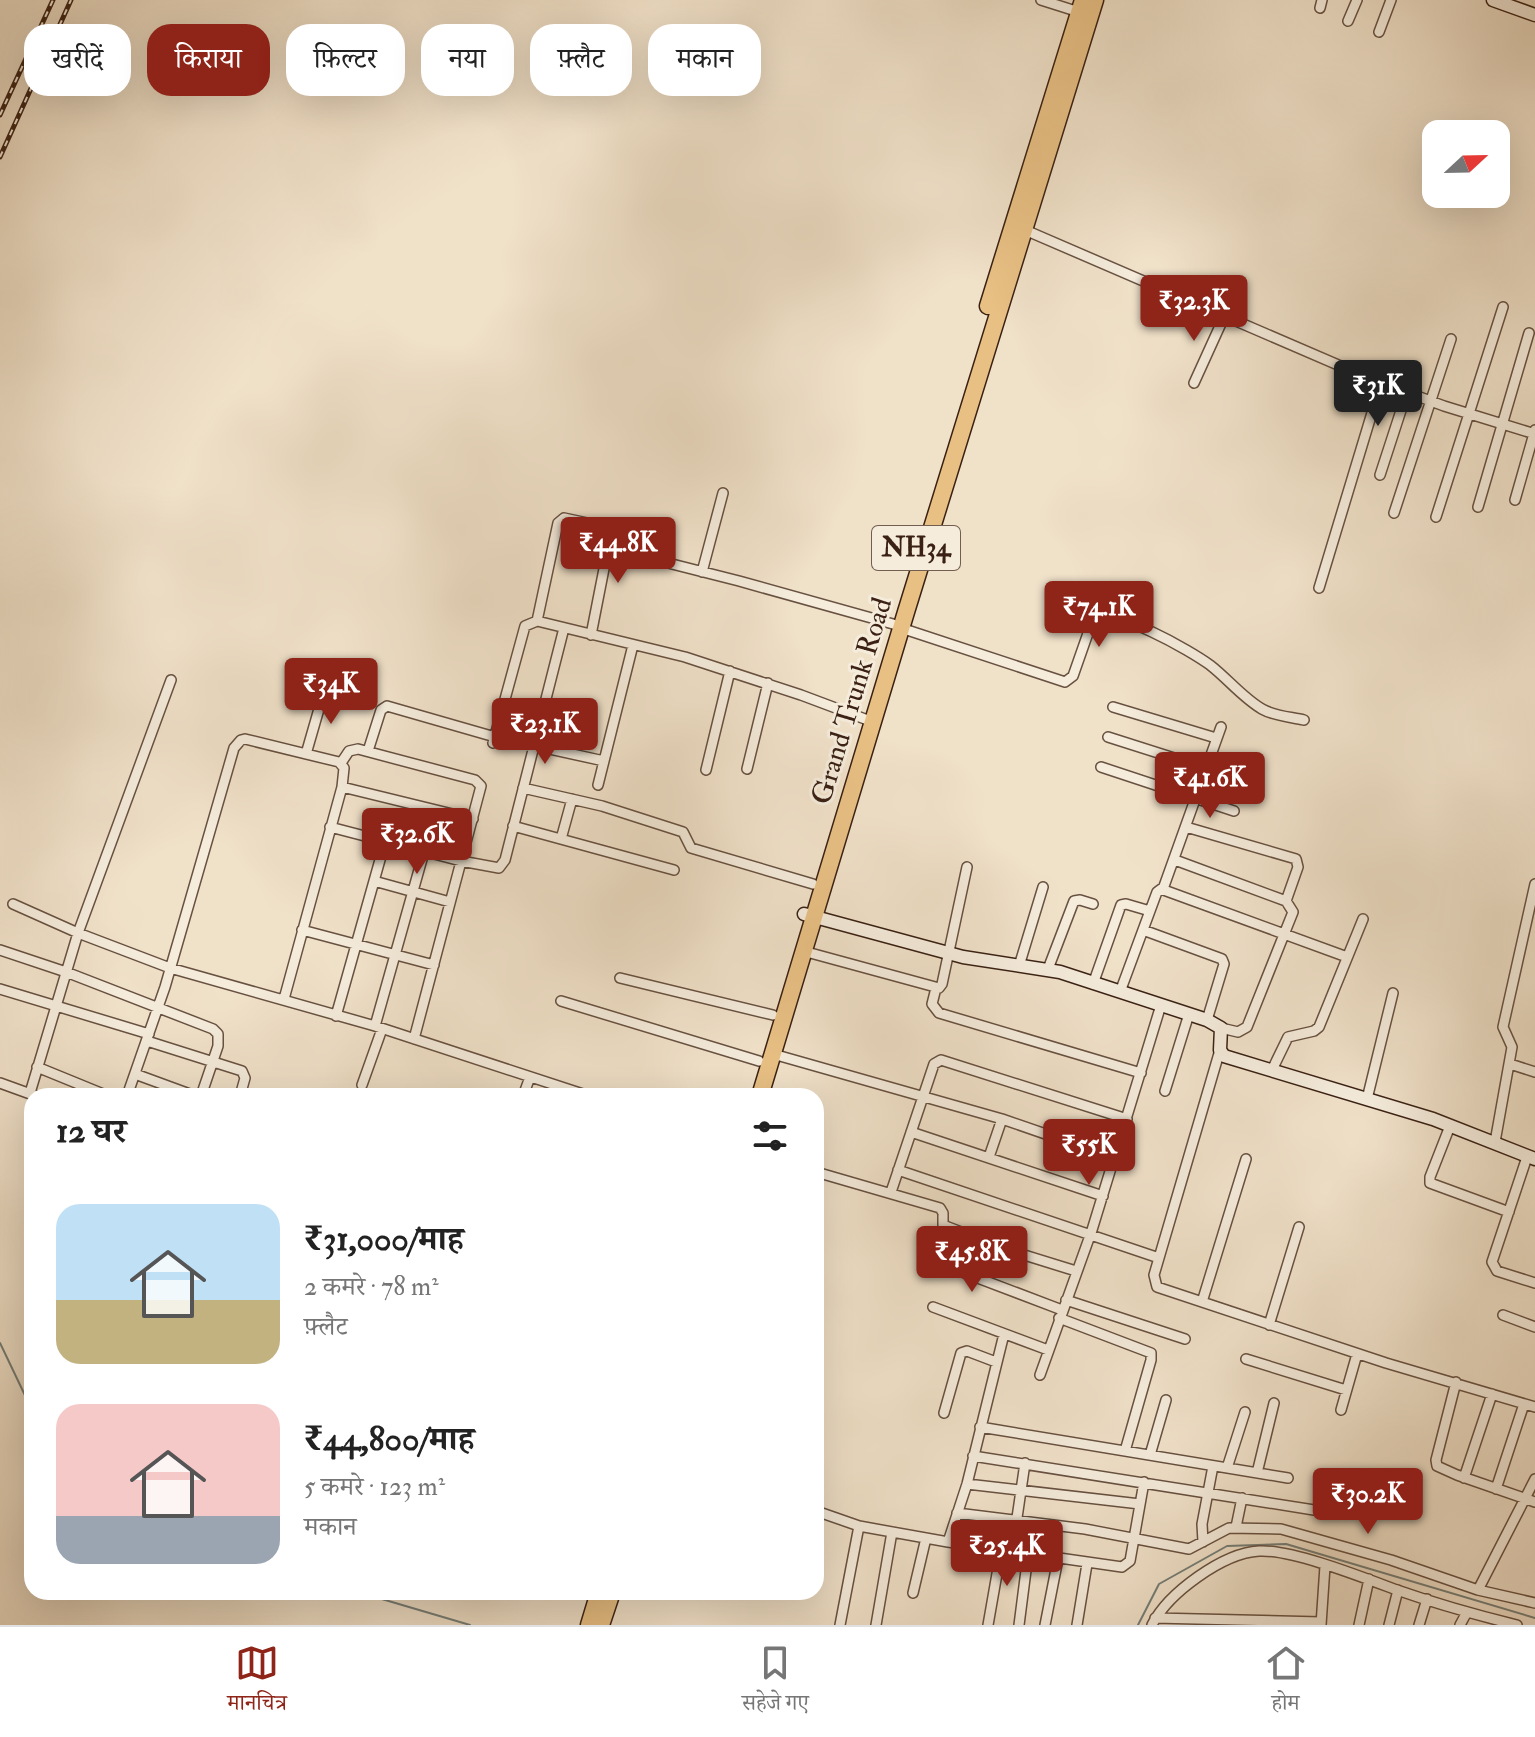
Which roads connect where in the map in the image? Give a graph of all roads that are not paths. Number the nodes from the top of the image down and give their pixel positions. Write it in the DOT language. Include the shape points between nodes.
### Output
graph roads {
  1 [pos="1041,0"];
  2 [pos="1095,0"];
  3 [pos="1357,0"];
  4 [pos="1391,0"];
  5 [pos="1493,0"];
  6 [pos="1081,6"];
  7 [pos="1535,15"];
  8 [pos="1348,21"];
  9 [pos="1379,32"];
  10 [pos="1025,230"];
  11 [pos="1503,307"];
  12 [pos="1224,317"];
  13 [pos="1529,333"];
  14 [pos="1451,339"];
  15 [pos="1194,383"];
  16 [pos="1381,383"];
  17 [pos="1407,392"];
  18 [pos="1432,402"];
  19 [pos="1470,414"];
  20 [pos="1503,424"];
  21 [pos="1535,432"];
  22 [pos="1380,475"];
  23 [pos="723,493"];
  24 [pos="1515,500"];
  25 [pos="1478,507"];
  26 [pos="1394,513"];
  27 [pos="1436,517"];
  28 [pos="612,528"];
  29 [pos="702,572"];
  30 [pos="1319,588"];
  31 [pos="899,618"];
  32 [pos="537,621"];
  33 [pos="564,628"];
  34 [pos="591,635"];
  35 [pos="633,645"];
  36 [pos="730,671"];
  37 [pos="171,680"];
  38 [pos="768,683"];
  39 [pos="325,688"];
  40 [pos="1113,707"];
  41 [pos="869,720"];
  42 [pos="1304,720"];
  43 [pos="1221,727"];
  44 [pos="1108,737"];
  45 [pos="1216,738"];
  46 [pos="494,740"];
  47 [pos="534,746"];
  48 [pos="368,751"];
  49 [pos="306,754"];
  50 [pos="604,761"];
  51 [pos="341,763"];
  52 [pos="1101,767"];
  53 [pos="1206,767"];
  54 [pos="747,769"];
  55 [pos="706,770"];
  56 [pos="1240,779"];
  57 [pos="598,785"];
  58 [pos="342,787"];
  59 [pos="523,788"];
  60 [pos="1196,798"];
  61 [pos="572,799"];
  62 [pos="1234,811"];
  63 [pos="473,819"];
  64 [pos="513,826"];
  65 [pos="330,827"];
  66 [pos="1186,827"];
  67 [pos="561,839"];
  68 [pos="385,842"];
  69 [pos="424,852"];
  70 [pos="1175,860"];
  71 [pos="461,861"];
  72 [pos="967,867"];
  73 [pos="674,870"];
  74 [pos="374,881"];
  75 [pos="813,884"];
  76 [pos="1535,884"];
  77 [pos="1043,887"];
  78 [pos="1163,889"];
  79 [pos="412,892"];
  80 [pos="1286,901"];
  81 [pos="450,902"];
  82 [pos="13,904"];
  83 [pos="1093,904"];
  84 [pos="1150,911"];
  85 [pos="808,915"];
  86 [pos="1363,919"];
  87 [pos="302,930"];
  88 [pos="1143,930"];
  89 [pos="78,933"];
  90 [pos="1285,936"];
  91 [pos="357,943"];
  92 [pos="0,950"];
  93 [pos="803,951"];
  94 [pos="395,954"];
  95 [pos="949,954"];
  96 [pos="1347,957"];
  97 [pos="434,965"];
  98 [pos="1019,966"];
  99 [pos="170,968"];
  100 [pos="1048,969"];
  101 [pos="66,972"];
  102 [pos="620,978"];
  103 [pos="1093,984"];
  104 [pos="936,988"];
  105 [pos="0,989"];
  106 [pos="1120,992"];
  107 [pos="1393,993"];
  108 [pos="284,999"];
  109 [pos="561,1001"];
  110 [pos="1161,1005"];
  111 [pos="56,1006"];
  112 [pos="158,1007"];
  113 [pos="1189,1014"];
  114 [pos="773,1015"];
  115 [pos="336,1016"];
  116 [pos="1207,1020"];
  117 [pos="378,1028"];
  118 [pos="1221,1028"];
  119 [pos="148,1038"];
  120 [pos="414,1039"];
  121 [pos="1220,1050"];
  122 [pos="766,1057"];
  123 [pos="213,1062"];
  124 [pos="1510,1064"];
  125 [pos="37,1067"];
  126 [pos="1272,1070"];
  127 [pos="1535,1072"];
  128 [pos="1141,1073"];
  129 [pos="135,1074"];
  130 [pos="530,1077"];
  131 [pos="0,1083"];
  132 [pos="362,1085"];
  133 [pos="34,1088"];
  134 [pos="88,1088"];
  135 [pos="130,1088"];
  136 [pos="175,1088"];
  137 [pos="202,1088"];
  138 [pos="241,1088"];
  139 [pos="526,1088"];
  140 [pos="563,1088"];
  141 [pos="752,1088"];
  142 [pos="761,1088"];
  143 [pos="24,1091"];
  144 [pos="1165,1091"];
  145 [pos="924,1097"];
  146 [pos="1367,1099"];
  147 [pos="1002,1119"];
  148 [pos="1127,1119"];
  149 [pos="1450,1126"];
  150 [pos="911,1132"];
  151 [pos="1495,1142"];
  152 [pos="989,1157"];
  153 [pos="1115,1158"];
  154 [pos="1531,1158"];
  155 [pos="1246,1159"];
  156 [pos="898,1170"];
  157 [pos="824,1174"];
  158 [pos="891,1192"];
  159 [pos="1103,1196"];
  160 [pos="1509,1212"];
  161 [pos="1299,1227"];
  162 [pos="961,1232"];
  163 [pos="1090,1234"];
  164 [pos="1159,1258"];
  165 [pos="1076,1271"];
  166 [pos="1535,1283"];
  167 [pos="1066,1300"];
  168 [pos="1202,1302"];
  169 [pos="933,1307"];
  170 [pos="1060,1314"];
  171 [pos="1503,1315"];
  172 [pos="1269,1325"];
  173 [pos="1535,1327"];
  174 [pos="1004,1334"];
  175 [pos="1185,1339"];
  176 [pos="1048,1350"];
  177 [pos="1357,1354"];
  178 [pos="1246,1359"];
  179 [pos="996,1362"];
  180 [pos="1040,1375"];
  181 [pos="1456,1382"];
  182 [pos="1346,1390"];
  183 [pos="1492,1394"];
  184 [pos="1166,1400"];
  185 [pos="1274,1403"];
  186 [pos="1530,1406"];
  187 [pos="1341,1410"];
  188 [pos="1245,1412"];
  189 [pos="944,1413"];
  190 [pos="980,1427"];
  191 [pos="1125,1451"];
  192 [pos="1150,1455"];
  193 [pos="973,1456"];
  194 [pos="1025,1463"];
  195 [pos="1213,1466"];
  196 [pos="1227,1468"];
  197 [pos="1257,1473"];
  198 [pos="1288,1478"];
  199 [pos="1464,1478"];
  200 [pos="1535,1479"];
  201 [pos="1144,1482"];
  202 [pos="967,1484"];
  203 [pos="1496,1489"];
  204 [pos="1021,1490"];
  205 [pos="1208,1492"];
  206 [pos="1242,1498"];
  207 [pos="1530,1500"];
  208 [pos="1140,1504"];
  209 [pos="1314,1510"];
  210 [pos="957,1513"];
  211 [pos="824,1514"];
  212 [pos="1016,1519"];
  213 [pos="859,1526"];
  214 [pos="1236,1527"];
  215 [pos="892,1532"];
  216 [pos="1134,1537"];
  217 [pos="926,1538"];
  218 [pos="948,1542"];
  219 [pos="1203,1542"];
  220 [pos="1001,1551"];
  221 [pos="1012,1552"];
  222 [pos="1028,1555"];
  223 [pos="1058,1559"];
  224 [pos="1087,1564"];
  225 [pos="1325,1566"];
  226 [pos="1369,1579"];
  227 [pos="1398,1590"];
  228 [pos="1478,1590"];
  229 [pos="913,1593"];
  230 [pos="1427,1599"];
  231 [pos="597,1600"];
  232 [pos="609,1600"];
  233 [pos="1535,1603"];
  234 [pos="1467,1612"];
  235 [pos="1154,1622"];
  236 [pos="1236,1622"];
  237 [pos="1321,1623"];
  238 [pos="589,1625"];
  239 [pos="601,1625"];
  240 [pos="840,1625"];
  241 [pos="876,1625"];
  242 [pos="988,1625"];
  243 [pos="1019,1625"];
  244 [pos="1045,1625"];
  245 [pos="1077,1625"];
  246 [pos="1359,1625"];
  247 [pos="1389,1625"];
  248 [pos="1419,1625"];
  249 [pos="1460,1625"];
  250 [pos="1517,1625"];
  1 -- 6 [label="street"];
  2 -- 10 [label="highway, Grand Trunk Road / NH34"];
  3 -- 8 [label="street"];
  4 -- 9 [label="street"];
  5 -- 7 [label="street"];
  6 -- 31 [label="highway, Grand Trunk Road / NH34"];
  10 -- 12 [label="street"];
  10 -- 31 [label="highway, Grand Trunk Road / NH34"];
  11 -- 19 [label="street"];
  12 -- 15 [label="street"];
  12 -- 16 [label="street"];
  13 -- 20 [label="street"];
  14 -- 18 [label="street"];
  16 -- 17 [label="street"];
  16 -- 30 [label="street"];
  17 -- 18 [label="street"];
  17 -- 22 [label="street"];
  18 -- 19 [label="street"];
  18 -- 26 [label="street"];
  19 -- 20 [label="street"];
  19 -- 27 [label="street"];
  20 -- 21 [label="street"];
  20 -- 25 [label="street"];
  21 -- 24 [label="street"];
  23 -- 29 [label="street"];
  28 -- 29 [label="street" via="660,539 664,562"];
  28 -- 32 [label="street" via="567,518 559,521"];
  28 -- 34 [label="street"];
  29 -- 31 [label="street"];
  31 -- 41 [label="highway, Grand Trunk Road / NH34"];
  31 -- 42 [label="street" via="1065,682 1073,676 1093,619 1111,616 1190,653 1263,709"];
  32 -- 33 [label="street"];
  32 -- 46 [label="street" via="525,626"];
  33 -- 34 [label="street"];
  33 -- 47 [label="street"];
  34 -- 35 [label="street"];
  35 -- 36 [label="street"];
  35 -- 50 [label="street"];
  36 -- 38 [label="street"];
  36 -- 55 [label="street"];
  37 -- 89 [label="street"];
  38 -- 41 [label="street"];
  38 -- 54 [label="street"];
  39 -- 49 [label="street"];
  40 -- 45 [label="street"];
  41 -- 75 [label="highway, Grand Trunk Road / NH34"];
  41 -- 85 [label="highway, Grand Trunk Road / NH34"];
  43 -- 45 [label="street"];
  44 -- 53 [label="street"];
  45 -- 53 [label="street"];
  46 -- 47 [label="street"];
  46 -- 48 [label="street" via="387,706"];
  47 -- 50 [label="street"];
  47 -- 59 [label="street"];
  48 -- 51 [label="street" via="349,751"];
  48 -- 63 [label="street" via="479,782"];
  49 -- 51 [label="street"];
  49 -- 99 [label="street" via="245,739 237,743"];
  50 -- 57 [label="street"];
  51 -- 58 [label="street"];
  52 -- 60 [label="street"];
  53 -- 56 [label="street"];
  53 -- 60 [label="street"];
  58 -- 63 [label="street"];
  58 -- 65 [label="street"];
  59 -- 61 [label="street"];
  59 -- 64 [label="street"];
  60 -- 62 [label="street"];
  60 -- 66 [label="street"];
  61 -- 67 [label="street"];
  61 -- 75 [label="street" via="683,832 691,848"];
  63 -- 71 [label="street"];
  64 -- 67 [label="street"];
  64 -- 71 [label="street" via="499,868"];
  65 -- 68 [label="street"];
  65 -- 87 [label="street"];
  66 -- 70 [label="street"];
  66 -- 80 [label="street" via="1296,859"];
  67 -- 73 [label="street"];
  68 -- 69 [label="street"];
  68 -- 74 [label="street"];
  69 -- 71 [label="street"];
  69 -- 79 [label="street"];
  70 -- 78 [label="street"];
  70 -- 80 [label="street"];
  71 -- 81 [label="street"];
  72 -- 95 [label="street"];
  74 -- 79 [label="street"];
  74 -- 91 [label="street"];
  75 -- 85 [label="highway, Grand Trunk Road / NH34"];
  76 -- 124 [label="street" via="1503,1027 1512,1047"];
  77 -- 98 [label="street"];
  78 -- 84 [label="street"];
  78 -- 90 [label="street"];
  79 -- 81 [label="street"];
  79 -- 94 [label="street"];
  80 -- 90 [label="street" via="1293,912"];
  81 -- 97 [label="street"];
  82 -- 89 [label="street"];
  83 -- 100 [label="street" via="1074,901"];
  84 -- 88 [label="street"];
  84 -- 103 [label="street" via="1121,905"];
  85 -- 93 [label="highway, Grand Trunk Road / NH34"];
  85 -- 95 [label="street"];
  85 -- 114 [label="highway, Grand Trunk Road / NH34"];
  86 -- 96 [label="street"];
  87 -- 91 [label="street"];
  87 -- 108 [label="street"];
  88 -- 106 [label="street"];
  88 -- 116 [label="street" via="1222,959"];
  89 -- 99 [label="street"];
  89 -- 101 [label="street"];
  90 -- 96 [label="street"];
  90 -- 118 [label="street" via="1247,1027 1238,1032"];
  91 -- 94 [label="street"];
  91 -- 115 [label="street"];
  92 -- 101 [label="street"];
  93 -- 104 [label="street"];
  93 -- 122 [label="highway, Grand Trunk Road / NH34"];
  94 -- 97 [label="street"];
  94 -- 117 [label="street"];
  95 -- 98 [label="street"];
  95 -- 104 [label="street" via="942,984"];
  96 -- 126 [label="street" via="1317,1030 1288,1037"];
  97 -- 120 [label="street"];
  98 -- 100 [label="street"];
  99 -- 108 [label="street"];
  99 -- 112 [label="street"];
  100 -- 103 [label="street"];
  101 -- 111 [label="street"];
  101 -- 112 [label="street"];
  102 -- 114 [label="street"];
  103 -- 106 [label="street"];
  104 -- 128 [label="street" via="932,1004 939,1013"];
  105 -- 111 [label="street"];
  106 -- 110 [label="street"];
  107 -- 146 [label="street"];
  108 -- 115 [label="street"];
  109 -- 122 [label="street"];
  110 -- 113 [label="street"];
  110 -- 128 [label="street"];
  111 -- 119 [label="street"];
  111 -- 125 [label="street"];
  112 -- 119 [label="street"];
  112 -- 123 [label="street" via="213,1029 219,1038"];
  113 -- 116 [label="street"];
  113 -- 144 [label="street"];
  114 -- 122 [label="highway, Grand Trunk Road / NH34"];
  115 -- 117 [label="street"];
  116 -- 118 [label="street"];
  117 -- 120 [label="street"];
  117 -- 132 [label="street"];
  118 -- 121 [label="street"];
  119 -- 123 [label="street"];
  119 -- 129 [label="street"];
  120 -- 130 [label="street"];
  121 -- 126 [label="street" via="1224,1056"];
  121 -- 164 [label="street"];
  122 -- 141 [label="highway, Grand Trunk Road / NH34"];
  122 -- 142 [label="highway, Grand Trunk Road / NH34"];
  122 -- 145 [label="street"];
  123 -- 137 [label="street"];
  123 -- 138 [label="street" via="244,1074"];
  124 -- 127 [label="street"];
  124 -- 151 [label="street"];
  125 -- 133 [label="street"];
  125 -- 134 [label="street"];
  126 -- 146 [label="street"];
  128 -- 148 [label="street"];
  129 -- 135 [label="street"];
  129 -- 136 [label="street"];
  130 -- 139 [label="street"];
  130 -- 140 [label="street"];
  131 -- 143 [label="street"];
  145 -- 147 [label="street"];
  145 -- 148 [label="street" via="934,1064 945,1060"];
  145 -- 150 [label="street"];
  146 -- 149 [label="street"];
  147 -- 152 [label="street"];
  147 -- 153 [label="street"];
  148 -- 153 [label="street"];
  149 -- 151 [label="street"];
  149 -- 160 [label="street" via="1431,1184"];
  150 -- 152 [label="street"];
  150 -- 156 [label="street"];
  151 -- 154 [label="street"];
  152 -- 159 [label="street"];
  153 -- 159 [label="street"];
  154 -- 160 [label="street"];
  155 -- 168 [label="street"];
  156 -- 158 [label="street"];
  156 -- 163 [label="street"];
  157 -- 158 [label="street"];
  158 -- 162 [label="street" via="940,1208 942,1224"];
  159 -- 163 [label="street"];
  160 -- 166 [label="street" via="1493,1266"];
  161 -- 172 [label="street"];
  162 -- 165 [label="street"];
  162 -- 170 [label="street" via="951,1262 954,1269"];
  163 -- 164 [label="street"];
  163 -- 165 [label="street"];
  164 -- 168 [label="street" via="1153,1280 1157,1287"];
  165 -- 167 [label="street"];
  167 -- 170 [label="street"];
  167 -- 175 [label="street"];
  168 -- 172 [label="street"];
  169 -- 174 [label="street"];
  170 -- 176 [label="street"];
  170 -- 191 [label="street" via="1151,1353"];
  171 -- 173 [label="street"];
  172 -- 177 [label="street"];
  174 -- 176 [label="street"];
  174 -- 179 [label="street"];
  176 -- 180 [label="street"];
  177 -- 181 [label="street"];
  177 -- 182 [label="street"];
  178 -- 182 [label="street"];
  179 -- 189 [label="street" via="962,1352"];
  179 -- 190 [label="street"];
  181 -- 183 [label="street"];
  181 -- 199 [label="street" via="1436,1463"];
  182 -- 187 [label="street"];
  183 -- 186 [label="street"];
  183 -- 199 [label="street"];
  184 -- 192 [label="street"];
  185 -- 197 [label="street"];
  186 -- 203 [label="street"];
  188 -- 196 [label="street"];
  190 -- 191 [label="street"];
  190 -- 193 [label="street"];
  191 -- 192 [label="street"];
  192 -- 195 [label="street"];
  193 -- 194 [label="street"];
  193 -- 202 [label="street"];
  194 -- 201 [label="street"];
  194 -- 204 [label="street"];
  195 -- 196 [label="street"];
  195 -- 205 [label="street"];
  196 -- 197 [label="street"];
  197 -- 198 [label="street"];
  199 -- 203 [label="street"];
  200 -- 207 [label="street"];
  201 -- 205 [label="street"];
  201 -- 208 [label="street"];
  202 -- 204 [label="street"];
  202 -- 210 [label="street"];
  203 -- 207 [label="street"];
  204 -- 208 [label="street"];
  204 -- 212 [label="street"];
  205 -- 206 [label="street"];
  205 -- 219 [label="street"];
  206 -- 209 [label="street"];
  206 -- 214 [label="street"];
  207 -- 228 [label="street"];
  208 -- 216 [label="street"];
  210 -- 212 [label="street"];
  210 -- 218 [label="street"];
  211 -- 213 [label="street"];
  212 -- 216 [label="street"];
  212 -- 221 [label="street"];
  213 -- 215 [label="street"];
  213 -- 240 [label="street"];
  214 -- 219 [label="street"];
  214 -- 228 [label="street" via="1295,1531"];
  215 -- 217 [label="street"];
  215 -- 241 [label="street"];
  216 -- 219 [label="street" via="1189,1549"];
  216 -- 224 [label="street" via="1125,1566"];
  217 -- 218 [label="street"];
  217 -- 229 [label="street"];
  218 -- 220 [label="street"];
  220 -- 221 [label="street"];
  220 -- 242 [label="street"];
  221 -- 222 [label="street"];
  222 -- 223 [label="street"];
  222 -- 243 [label="street"];
  223 -- 224 [label="street"];
  223 -- 244 [label="street"];
  224 -- 245 [label="street"];
  225 -- 226 [label="street"];
  225 -- 235 [label="street" via="1271,1552 1240,1555 1184,1587"];
  225 -- 237 [label="street"];
  226 -- 227 [label="street"];
  226 -- 246 [label="street"];
  227 -- 230 [label="street"];
  227 -- 247 [label="street"];
  228 -- 233 [label="street"];
  230 -- 234 [label="street"];
  230 -- 248 [label="street"];
  231 -- 238 [label="highway"];
  232 -- 239 [label="highway"];
  234 -- 249 [label="street"];
  234 -- 250 [label="street"];
  235 -- 236 [label="street"];
  236 -- 237 [label="street"];
}
